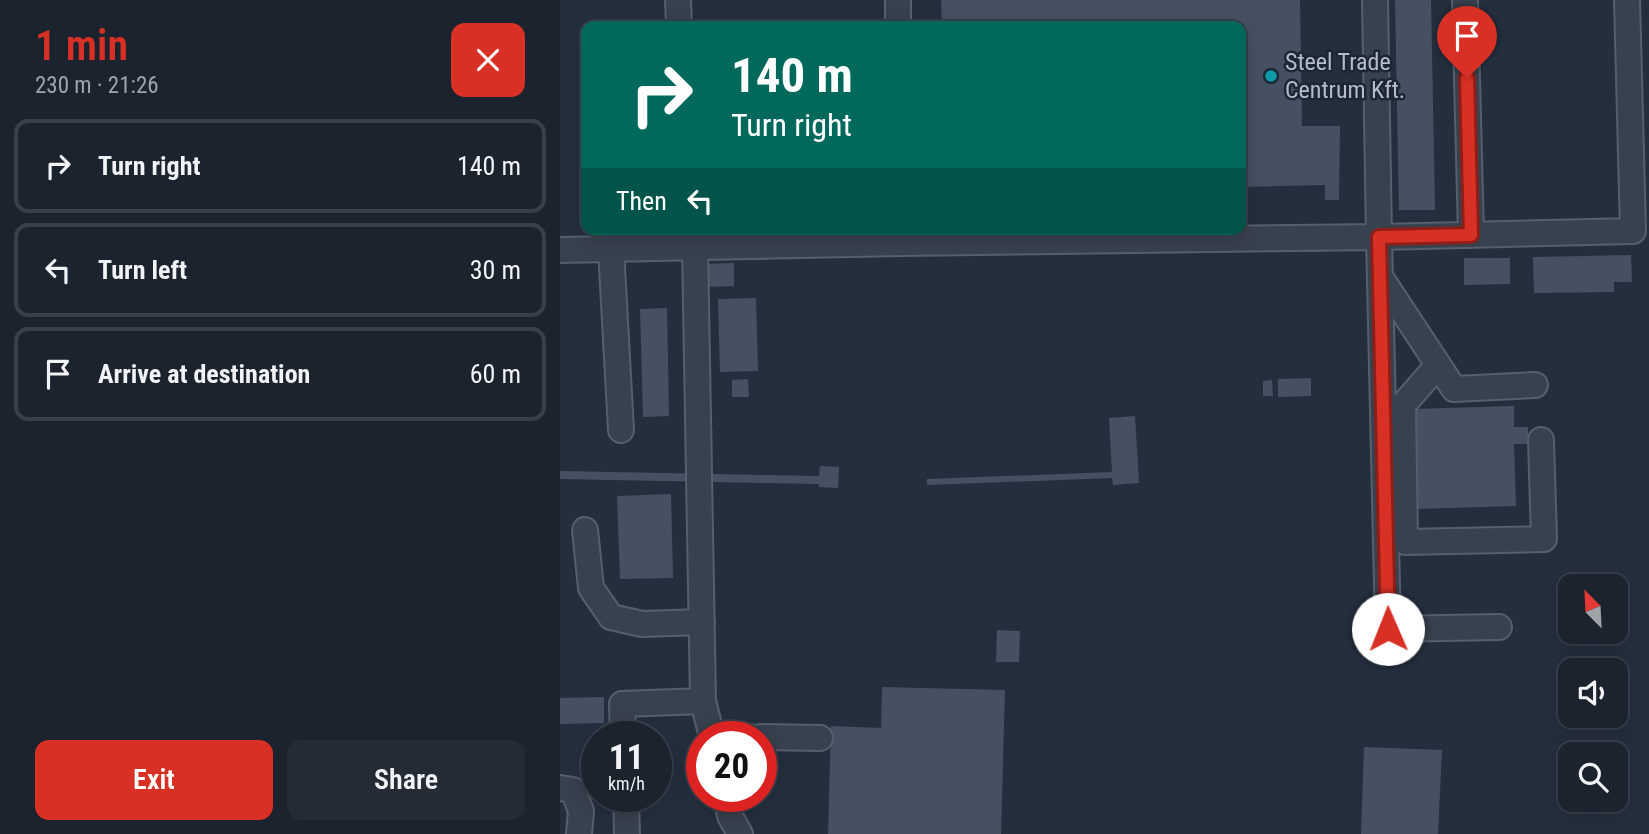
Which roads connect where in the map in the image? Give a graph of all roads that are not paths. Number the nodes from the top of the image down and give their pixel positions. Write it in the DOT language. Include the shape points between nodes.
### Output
graph roads {
  1 [pos="678,0"];
  2 [pos="898,0"];
  3 [pos="1375,0"];
  4 [pos="1465,0"];
  5 [pos="1627,0"];
  6 [pos="679,21"];
  7 [pos="898,21"];
  8 [pos="1641,230"];
  9 [pos="1471,235"];
  10 [pos="902,236"];
  11 [pos="1379,237"];
  12 [pos="686,241"];
  13 [pos="611,249"];
  14 [pos="560,250"];
  15 [pos="1380,278"];
  16 [pos="1438,365"];
  17 [pos="1535,385"];
  18 [pos="621,430"];
  19 [pos="1541,440"];
  20 [pos="584,530"];
  21 [pos="702,622"];
  22 [pos="1499,626"];
  23 [pos="703,701"];
  24 [pos="623,721"];
  25 [pos="708,721"];
  26 [pos="777,737"];
  27 [pos="820,738"];
  28 [pos="560,788"];
  29 [pos="627,812"];
  30 [pos="729,812"];
  31 [pos="579,834"];
  32 [pos="628,834"];
  33 [pos="740,834"];
  1 -- 6 [label="lane"];
  2 -- 7 [label="lane"];
  3 -- 11 [label="lane"];
  4 -- 9 [label="lane"];
  5 -- 8 [label="lane"];
  8 -- 9 [label="lane"];
  9 -- 11 [label="lane"];
  10 -- 11 [label="lane"];
  10 -- 12 [label="lane"];
  11 -- 15 [label="lane"];
  12 -- 13 [label="lane"];
  12 -- 21 [label="lane"];
  13 -- 14 [label="lane"];
  13 -- 18 [label="lane"];
  15 -- 16 [label="lane"];
  15 -- 22 [label="lane" via="1388,629"];
  16 -- 17 [label="lane" via="1454,389"];
  16 -- 19 [label="lane" via="1403,405 1405,542 1544,539"];
  20 -- 21 [label="lane" via="591,588 611,617 642,624"];
  21 -- 23 [label="lane"];
  23 -- 24 [label="lane" via="622,704"];
  23 -- 25 [label="lane"];
  26 -- 27 [label="lane"];
  28 -- 31 [label="lane" via="573,789 581,811"];
  29 -- 32 [label="lane"];
  30 -- 33 [label="lane"];
}
